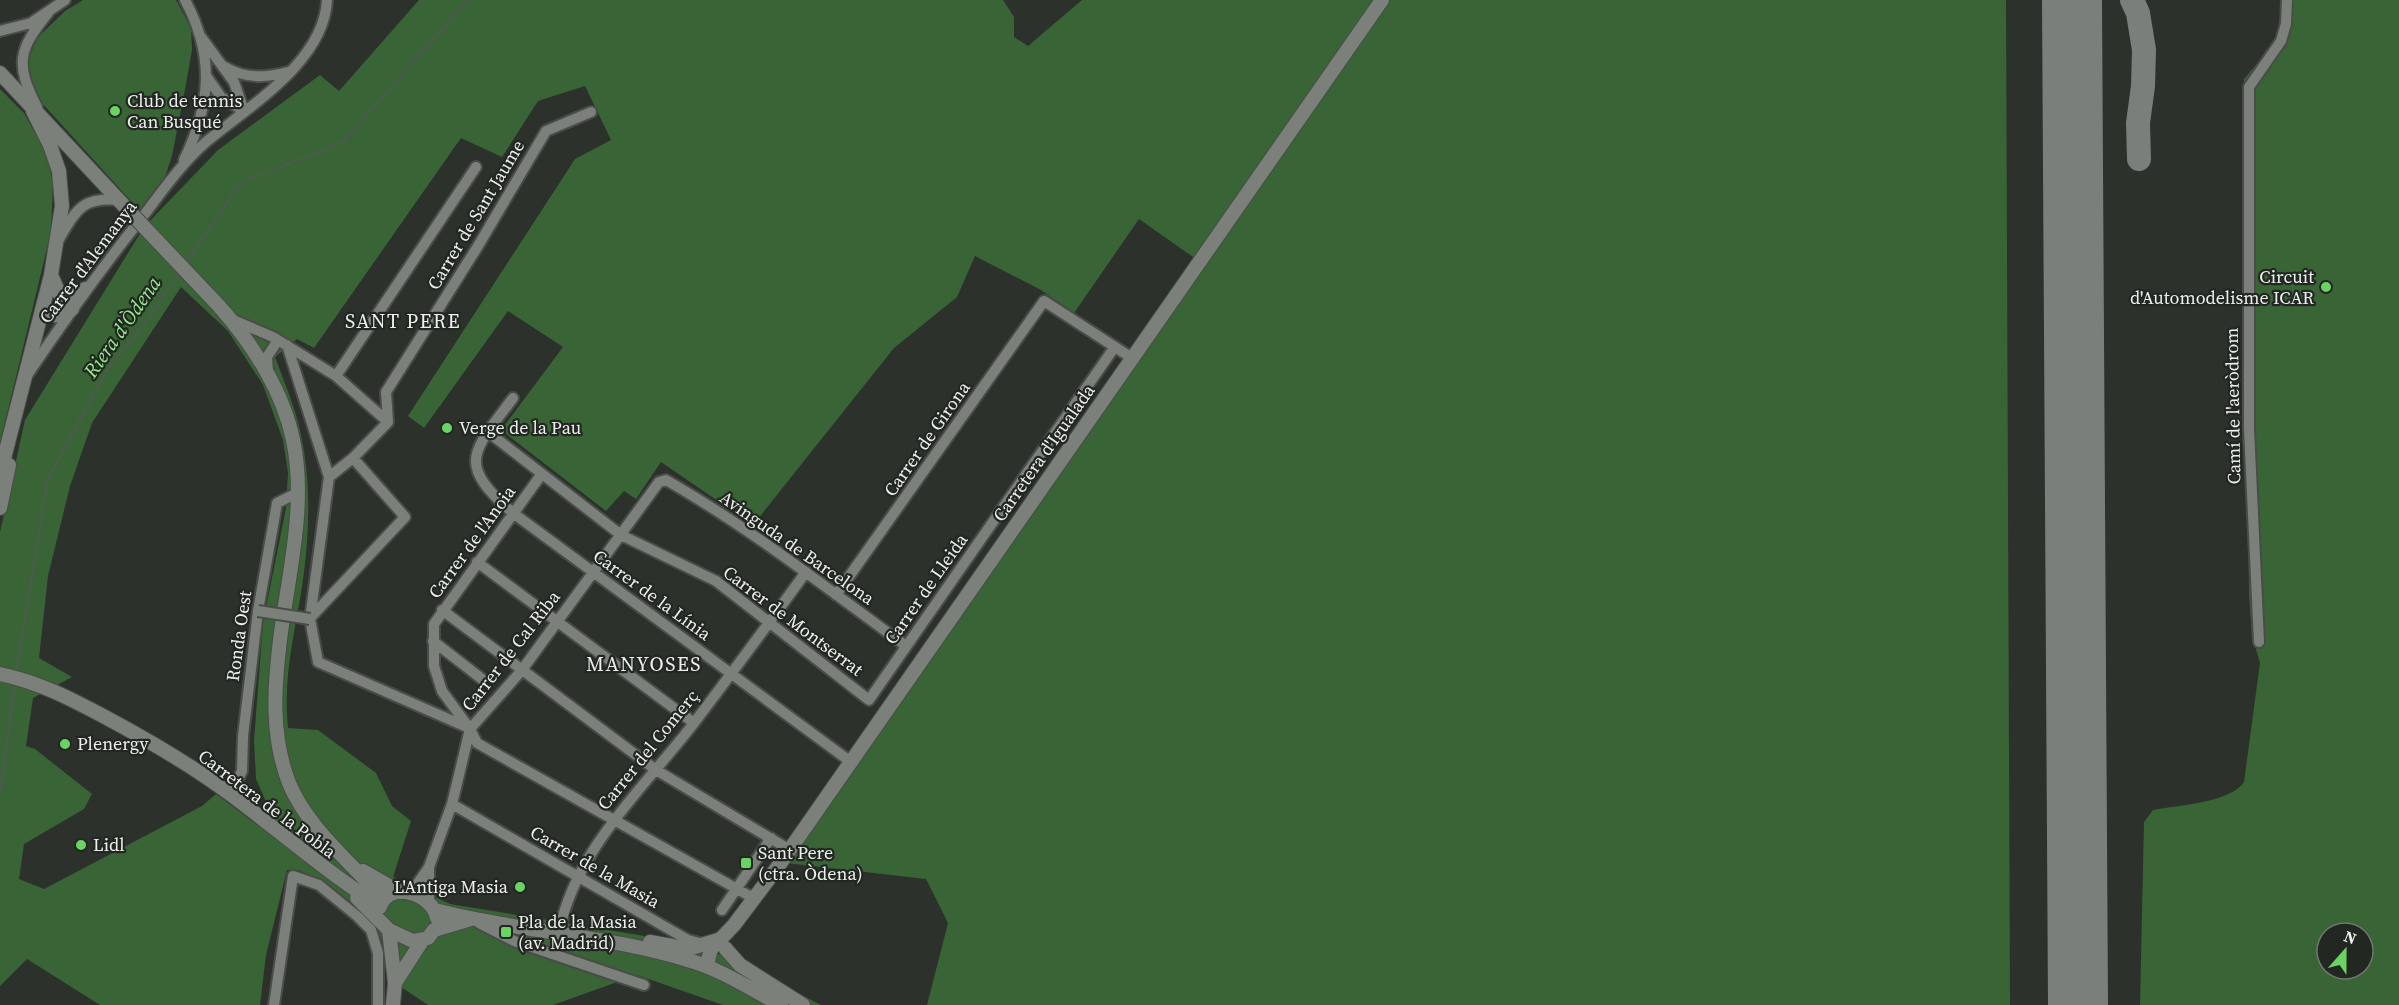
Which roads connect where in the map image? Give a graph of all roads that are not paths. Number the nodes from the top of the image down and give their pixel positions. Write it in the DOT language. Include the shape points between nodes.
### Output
graph roads {
  1 [pos="65,0"];
  2 [pos="185,0"];
  3 [pos="327,0"];
  4 [pos="1382,0"];
  5 [pos="2287,0"];
  6 [pos="48,13"];
  7 [pos="0,31"];
  8 [pos="201,37"];
  9 [pos="222,66"];
  10 [pos="290,72"];
  11 [pos="0,73"];
  12 [pos="207,77"];
  13 [pos="33,111"];
  14 [pos="244,111"];
  15 [pos="591,112"];
  16 [pos="45,122"];
  17 [pos="476,167"];
  18 [pos="180,169"];
  19 [pos="124,205"];
  20 [pos="59,239"];
  21 [pos="51,274"];
  22 [pos="85,289"];
  23 [pos="69,304"];
  24 [pos="42,310"];
  25 [pos="230,319"];
  26 [pos="282,342"];
  27 [pos="1114,348"];
  28 [pos="1132,358"];
  29 [pos="268,375"];
  30 [pos="336,376"];
  31 [pos="27,377"];
  32 [pos="513,398"];
  33 [pos="15,421"];
  34 [pos="388,422"];
  35 [pos="488,432"];
  36 [pos="353,458"];
  37 [pos="0,474"];
  38 [pos="541,475"];
  39 [pos="329,477"];
  40 [pos="666,480"];
  41 [pos="297,494"];
  42 [pos="0,508"];
  43 [pos="513,513"];
  44 [pos="621,535"];
  45 [pos="477,562"];
  46 [pos="592,571"];
  47 [pos="806,572"];
  48 [pos="836,595"];
  49 [pos="442,610"];
  50 [pos="258,611"];
  51 [pos="310,619"];
  52 [pos="559,621"];
  53 [pos="769,622"];
  54 [pos="433,641"];
  55 [pos="2259,642"];
  56 [pos="906,646"];
  57 [pos="522,670"];
  58 [pos="731,673"];
  59 [pos="0,674"];
  60 [pos="482,679"];
  61 [pos="869,700"];
  62 [pos="694,723"];
  63 [pos="471,729"];
  64 [pos="851,762"];
  65 [pos="656,770"];
  66 [pos="231,794"];
  67 [pos="452,804"];
  68 [pos="612,819"];
  69 [pos="771,838"];
  70 [pos="790,850"];
  71 [pos="356,867"];
  72 [pos="429,867"];
  73 [pos="333,876"];
  74 [pos="580,876"];
  75 [pos="735,888"];
  76 [pos="406,892"];
  77 [pos="755,899"];
  78 [pos="382,903"];
  79 [pos="432,906"];
  80 [pos="722,910"];
  81 [pos="471,919"];
  82 [pos="560,925"];
  83 [pos="386,927"];
  84 [pos="434,930"];
  85 [pos="422,941"];
  86 [pos="715,944"];
  87 [pos="628,945"];
  88 [pos="709,967"];
  89 [pos="395,983"];
  90 [pos="644,985"];
  91 [pos="378,1002"];
  92 [pos="393,1003"];
  93 [pos="274,1005"];
  94 [pos="781,1005"];
  95 [pos="803,1005"];
  1 -- 6 [label="street"];
  2 -- 8 [label="street, Carrer d'Alemanya"];
  3 -- 10 [label="street, Carrer d'Alemanya" via="322,25 301,63"];
  4 -- 28 [label="street, Carretera d'Igualada"];
  5 -- 55 [label="street, Camí de l'aeròdrom" via="2281,41 2249,87 2249,439"];
  6 -- 7 [label="street" via="31,23"];
  6 -- 16 [label="street" via="22,54 22,71"];
  8 -- 9 [label="street, Carrer d'Alemanya"];
  8 -- 12 [label="street, Carrer d'Alemanya"];
  9 -- 10 [label="street" via="234,73 266,77"];
  9 -- 14 [label="street, Carrer d'Alemanya" via="234,82"];
  10 -- 14 [label="street, Carrer d'Alemanya"];
  11 -- 13 [label="street"];
  12 -- 14 [label="street" via="221,97"];
  12 -- 18 [label="street, Carrer d'Alemanya" via="202,120"];
  13 -- 16 [label="street"];
  13 -- 20 [label="street" via="59,171"];
  14 -- 18 [label="street, Carrer d'Alemanya" via="203,144"];
  15 -- 34 [label="street, Carrer de Sant Jaume" via="546,131 386,392"];
  16 -- 19 [label="street"];
  17 -- 30 [label="street"];
  18 -- 22 [label="street, Carrer d'Alemanya"];
  19 -- 20 [label="street" via="96,198 78,209"];
  19 -- 25 [label="street, bridge"];
  20 -- 21 [label="street"];
  21 -- 23 [label="street"];
  21 -- 24 [label="street"];
  22 -- 23 [label="street"];
  23 -- 24 [label="street"];
  23 -- 31 [label="street, Carrer d'Alemanya"];
  24 -- 31 [label="street"];
  25 -- 26 [label="street"];
  25 -- 29 [label="street"];
  26 -- 29 [label="street" via="267,357"];
  26 -- 30 [label="street"];
  26 -- 39 [label="street"];
  27 -- 28 [label="street"];
  27 -- 48 [label="street, Carrer de Girona" via="1044,301"];
  27 -- 56 [label="street, Carrer de Lleida"];
  28 -- 64 [label="street, Carretera d'Igualada"];
  29 -- 41 [label="street" via="293,440"];
  30 -- 34 [label="street"];
  31 -- 33 [label="street"];
  32 -- 35 [label="street, Carrer de la Línia"];
  33 -- 37 [label="street"];
  33 -- 42 [label="street"];
  34 -- 36 [label="street"];
  35 -- 38 [label="street, Carrer de Montserrat"];
  35 -- 43 [label="street, Carrer de la Línia" via="479,445 479,476 487,490"];
  36 -- 39 [label="street"];
  36 -- 51 [label="street" via="405,517"];
  38 -- 43 [label="street, Carrer de l'Anoia"];
  38 -- 44 [label="street, Carrer de Montserrat"];
  39 -- 51 [label="street"];
  40 -- 44 [label="street, Carrer de Cal Riba" via="659,482"];
  40 -- 47 [label="street, Avinguda de Barcelona"];
  41 -- 50 [label="street, Ronda Oest" via="277,503"];
  41 -- 71 [label="street" via="274,717 290,784 326,839"];
  43 -- 45 [label="street, Carrer de l'Anoia"];
  43 -- 46 [label="street, Carrer de la Línia"];
  44 -- 46 [label="street, Carrer de Cal Riba"];
  44 -- 53 [label="street, Carrer de Montserrat" via="716,581"];
  45 -- 49 [label="street, Carrer de l'Anoia"];
  45 -- 52 [label="street"];
  46 -- 52 [label="street, Carrer de Cal Riba"];
  46 -- 58 [label="street, Carrer de la Línia"];
  47 -- 48 [label="street, Avinguda de Barcelona"];
  47 -- 53 [label="street, Carrer del Comerç"];
  48 -- 56 [label="street, Avinguda de Barcelona"];
  49 -- 54 [label="street, Carrer de l'Anoia" via="434,624"];
  49 -- 57 [label="street"];
  50 -- 51 [label="street, bridge"];
  50 -- 66 [label="street, Ronda Oest" via="242,771"];
  51 -- 63 [label="street" via="318,662"];
  52 -- 57 [label="street, Carrer de Cal Riba"];
  52 -- 62 [label="street"];
  53 -- 58 [label="street, Carrer del Comerç"];
  53 -- 61 [label="street, Carrer de Montserrat"];
  54 -- 60 [label="street"];
  54 -- 63 [label="street, Carrer de l'Anoia" via="434,666 442,691"];
  56 -- 61 [label="street, Carrer de Lleida"];
  57 -- 63 [label="street, Carrer de Cal Riba"];
  57 -- 65 [label="street"];
  58 -- 62 [label="street, Carrer del Comerç"];
  58 -- 64 [label="street, Carrer de la Línia"];
  59 -- 66 [label="street, Carretera de la Pobla" via="29,680 62,694 150,741"];
  62 -- 65 [label="street, Carrer del Comerç"];
  63 -- 67 [label="street, Carrer de Cal Riba"];
  63 -- 68 [label="street, Carrer de l'Anoia" via="477,743"];
  64 -- 70 [label="street, Carretera d'Igualada"];
  65 -- 68 [label="street, Carrer del Comerç"];
  65 -- 69 [label="street"];
  66 -- 73 [label="street, Carretera de la Pobla"];
  67 -- 72 [label="street, Carrer de Cal Riba"];
  67 -- 74 [label="street, Carrer de la Masia"];
  68 -- 74 [label="street, Carrer del Comerç"];
  68 -- 75 [label="street, Carrer de l'Anoia"];
  69 -- 70 [label="street"];
  69 -- 75 [label="street"];
  70 -- 77 [label="street, Carretera d'Igualada"];
  71 -- 76 [label="street"];
  71 -- 78 [label="street"];
  72 -- 76 [label="street, Carrer de Cal Riba"];
  72 -- 79 [label="street, Carrer de Cal Riba"];
  73 -- 78 [label="street, Carretera de la Pobla"];
  73 -- 83 [label="street"];
  74 -- 82 [label="street, Carrer del Comerç"];
  74 -- 86 [label="street, Carrer de la Masia" via="688,940"];
  75 -- 77 [label="street, Carrer de l'Anoia"];
  75 -- 80 [label="street"];
  76 -- 78 [label="street"];
  76 -- 79 [label="street"];
  77 -- 86 [label="street, Carretera d'Igualada"];
  78 -- 83 [label="street"];
  79 -- 81 [label="street"];
  79 -- 84 [label="street"];
  81 -- 82 [label="street"];
  81 -- 84 [label="street"];
  81 -- 90 [label="street" via="514,941"];
  82 -- 87 [label="street"];
  83 -- 85 [label="street" via="403,938"];
  83 -- 89 [label="street"];
  84 -- 85 [label="street"];
  85 -- 89 [label="street"];
  86 -- 87 [label="street" via="688,949 650,942"];
  86 -- 88 [label="street, Carretera d'Igualada" via="717,961"];
  86 -- 95 [label="street" via="740,965"];
  87 -- 88 [label="street"];
  88 -- 94 [label="street"];
  89 -- 92 [label="street"];
  91 -- 92 [label="street"];
  91 -- 93 [label="street" via="378,953 370,930 319,885 293,876"];
}
